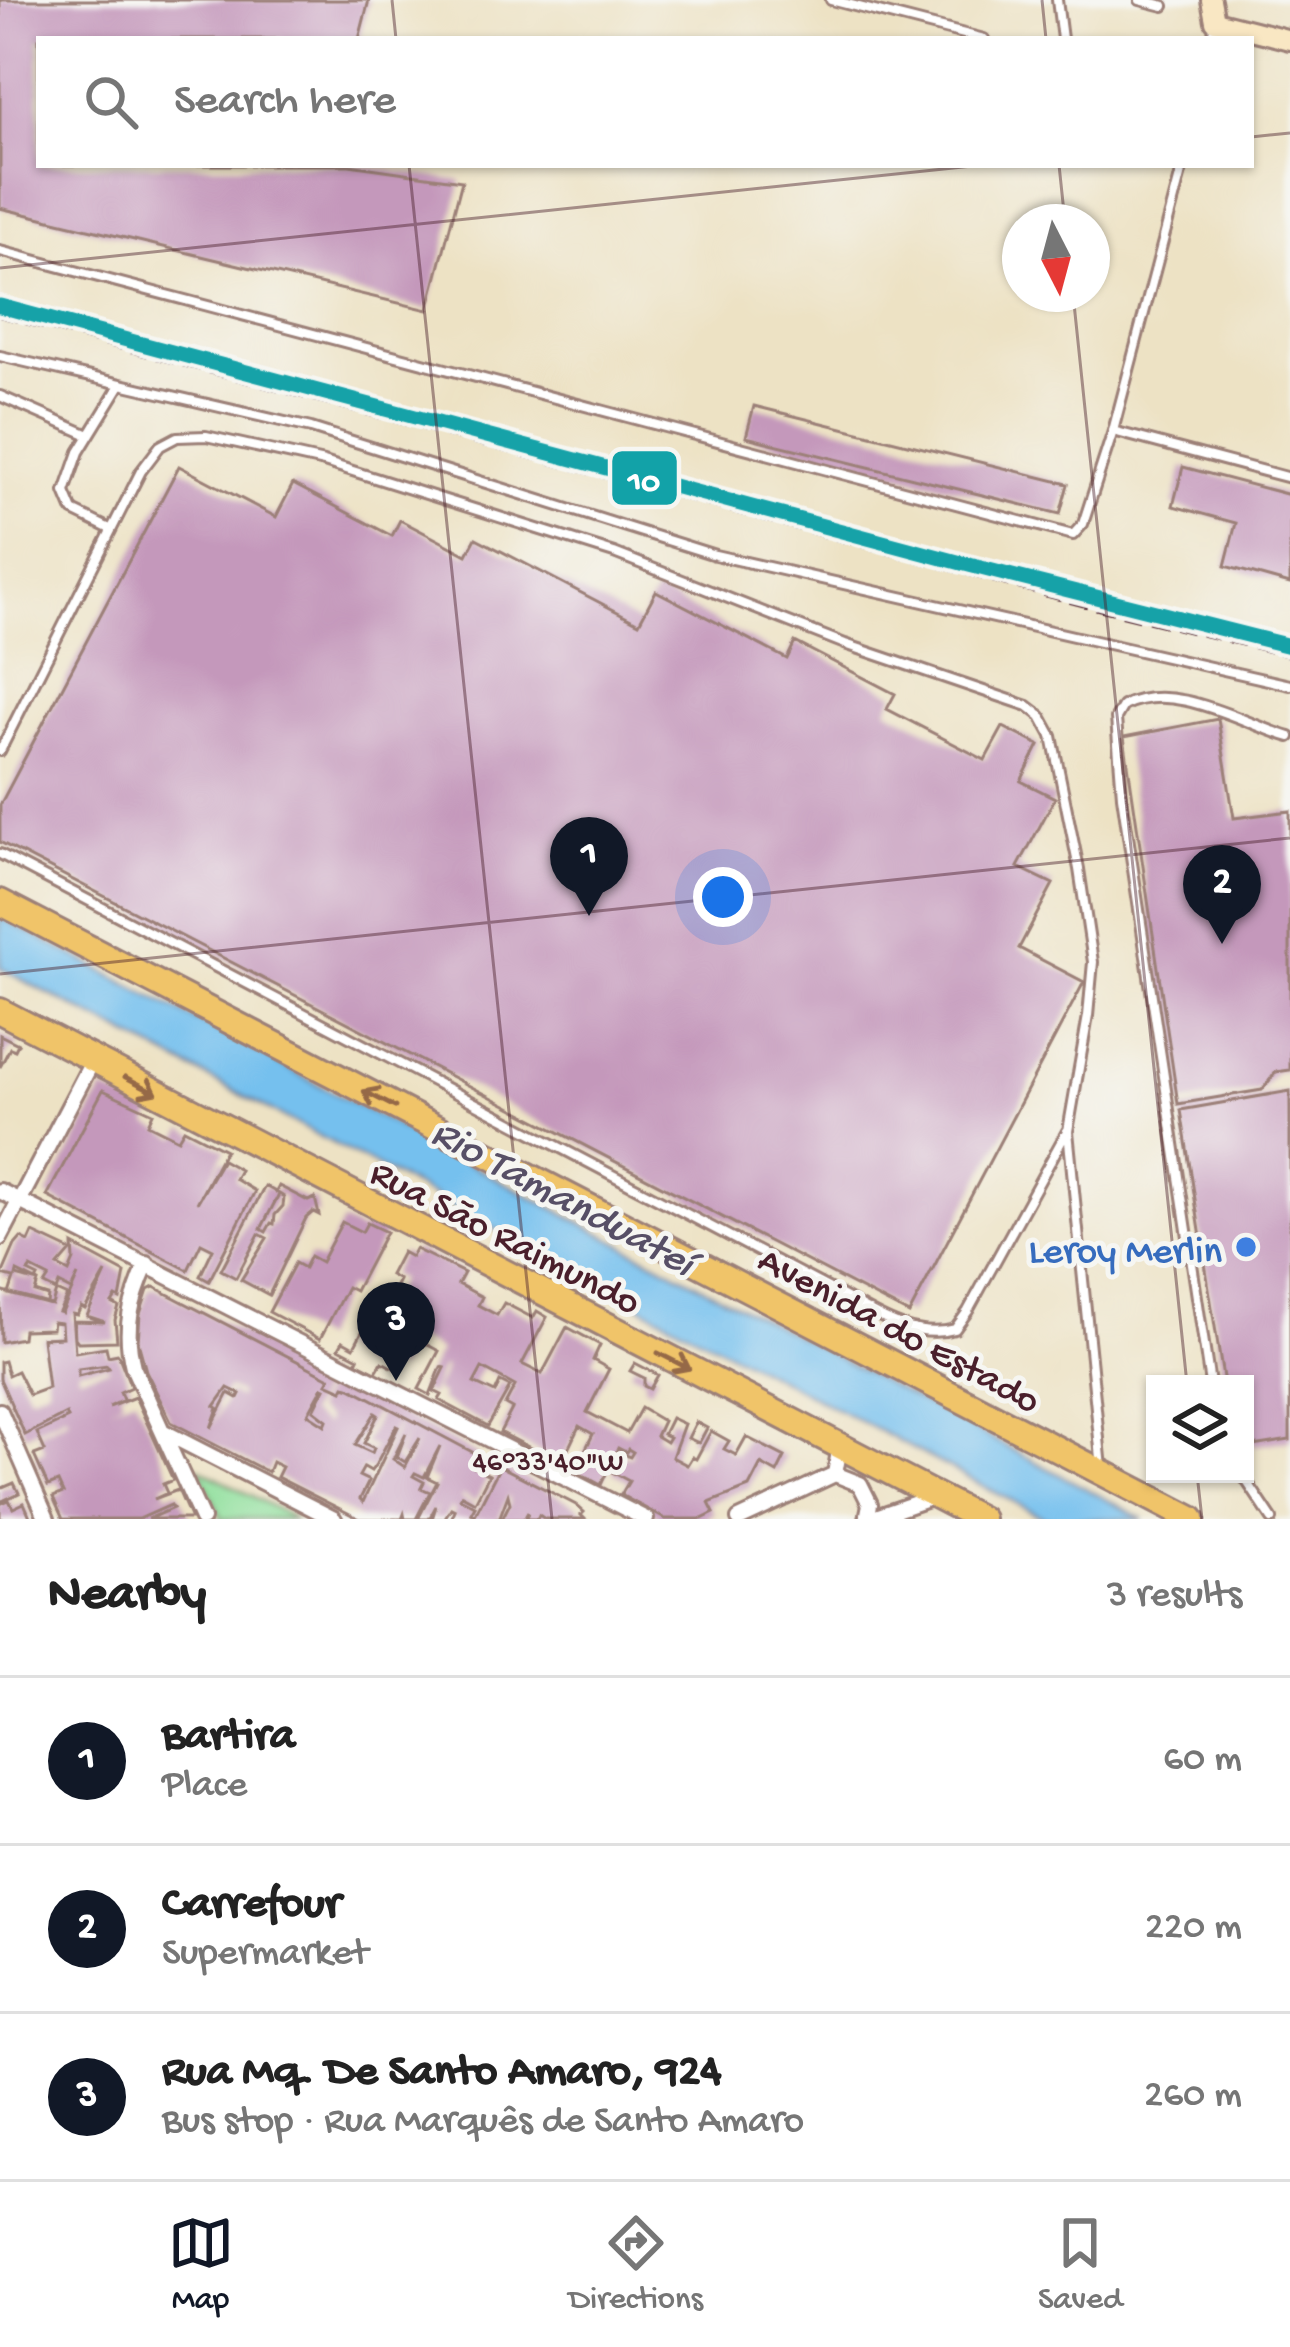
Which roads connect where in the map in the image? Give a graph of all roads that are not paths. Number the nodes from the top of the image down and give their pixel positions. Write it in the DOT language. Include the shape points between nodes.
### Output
graph roads {
  1 [pos="831,0"];
  2 [pos="1057,0"];
  3 [pos="1140,0"];
  4 [pos="1211,0"];
  5 [pos="1164,6"];
  6 [pos="1214,30"];
  7 [pos="972,36"];
  8 [pos="1062,36"];
  9 [pos="1290,40"];
  10 [pos="1182,168"];
  11 [pos="0,251"];
  12 [pos="0,356"];
  13 [pos="120,385"];
  14 [pos="0,396"];
  15 [pos="1113,431"];
  16 [pos="89,435"];
  17 [pos="1290,478"];
  18 [pos="110,529"];
  19 [pos="1290,686"];
  20 [pos="1290,736"];
  21 [pos="0,751"];
  22 [pos="0,854"];
  23 [pos="0,902"];
  24 [pos="0,1011"];
  25 [pos="93,1060"];
  26 [pos="1067,1131"];
  27 [pos="0,1191"];
  28 [pos="20,1202"];
  29 [pos="0,1238"];
  30 [pos="146,1264"];
  31 [pos="1209,1375"];
  32 [pos="0,1411"];
  33 [pos="162,1430"];
  34 [pos="840,1447"];
  35 [pos="835,1474"];
  36 [pos="1103,1474"];
  37 [pos="1248,1483"];
  38 [pos="937,1496"];
  39 [pos="626,1513"];
  40 [pos="47,1519"];
  41 [pos="202,1519"];
  42 [pos="334,1519"];
  43 [pos="646,1519"];
  44 [pos="739,1519"];
  45 [pos="868,1519"];
  46 [pos="981,1519"];
  47 [pos="1192,1519"];
  48 [pos="1272,1519"];
  1 -- 7 [label="lane"];
  2 -- 8 [label="lane"];
  3 -- 5 [label="lane"];
  4 -- 6 [label="street"];
  6 -- 9 [label="street"];
  10 -- 15 [label="lane"];
  11 -- 15 [label="lane" via="1073,535"];
  12 -- 13 [label="lane"];
  13 -- 16 [label="lane"];
  13 -- 19 [label="lane" via="328,433 715,556"];
  14 -- 16 [label="lane"];
  15 -- 17 [label="lane"];
  16 -- 18 [label="lane" via="66,482 66,501"];
  18 -- 21 [label="lane"];
  18 -- 26 [label="lane" via="160,446 206,436 253,443 614,553 1028,706 1052,736 1093,962"];
  20 -- 31 [label="lane" via="1202,704 1135,700 1116,718"];
  22 -- 26 [label="lane" via="927,1334 955,1329 968,1311"];
  36 -- 23 [label="highway, Avenida do Estado, one-way"];
  24 -- 25 [label="highway, Rua São Raimundo"];
  25 -- 28 [label="street"];
  25 -- 34 [label="highway, Rua São Raimundo, one-way"];
  26 -- 36 [label="lane"];
  27 -- 28 [label="street"];
  28 -- 29 [label="street"];
  28 -- 30 [label="street"];
  30 -- 33 [label="street" via="126,1340"];
  30 -- 39 [label="street"];
  32 -- 40 [label="street"];
  33 -- 41 [label="street"];
  33 -- 42 [label="street"];
  34 -- 35 [label="street"];
  34 -- 38 [label="highway, Rua São Raimundo"];
  35 -- 44 [label="street"];
  35 -- 45 [label="street" via="860,1484"];
  36 -- 47 [label="highway, Avenida do Estado"];
  37 -- 48 [label="lane"];
  38 -- 45 [label="street"];
  38 -- 46 [label="highway, Rua São Raimundo"];
  39 -- 43 [label="street"];
}
